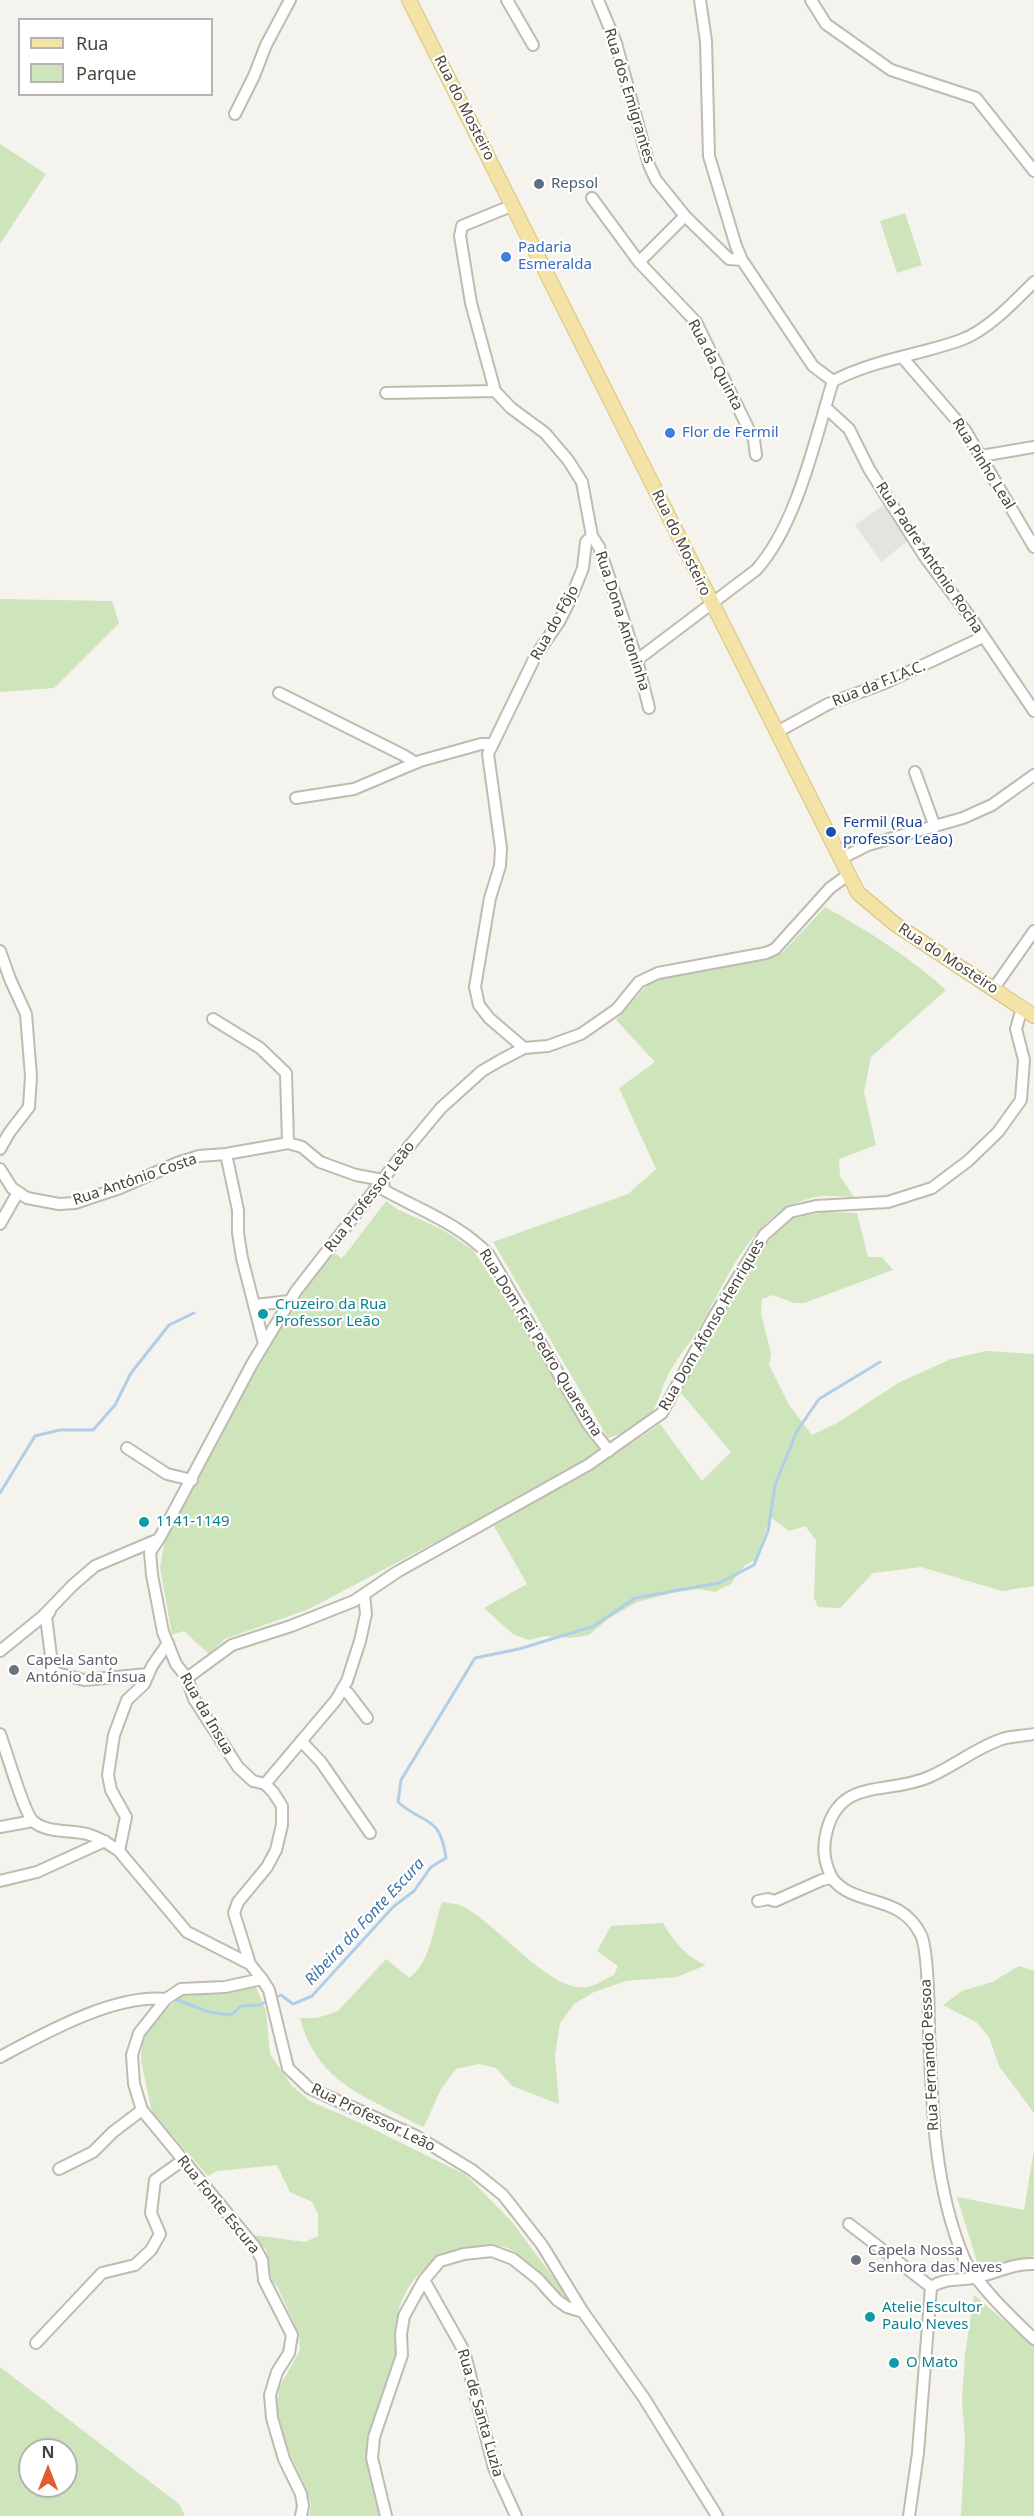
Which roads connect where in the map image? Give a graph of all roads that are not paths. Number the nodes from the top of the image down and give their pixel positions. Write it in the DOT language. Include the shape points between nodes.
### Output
graph roads {
  1 [pos="290,0"];
  2 [pos="409,0"];
  3 [pos="507,0"];
  4 [pos="598,0"];
  5 [pos="700,0"];
  6 [pos="811,0"];
  7 [pos="533,45"];
  8 [pos="235,114"];
  9 [pos="1034,171"];
  10 [pos="592,198"];
  11 [pos="511,206"];
  12 [pos="685,216"];
  13 [pos="742,260"];
  14 [pos="639,262"];
  15 [pos="1034,282"];
  16 [pos="902,357"];
  17 [pos="833,381"];
  18 [pos="495,391"];
  19 [pos="386,393"];
  20 [pos="825,407"];
  21 [pos="1034,447"];
  22 [pos="756,455"];
  23 [pos="981,456"];
  24 [pos="592,536"];
  25 [pos="1034,547"];
  26 [pos="711,604"];
  27 [pos="983,637"];
  28 [pos="637,660"];
  29 [pos="279,693"];
  30 [pos="649,708"];
  31 [pos="1034,711"];
  32 [pos="777,732"];
  33 [pos="492,744"];
  34 [pos="416,763"];
  35 [pos="915,772"];
  36 [pos="1034,775"];
  37 [pos="296,798"];
  38 [pos="934,827"];
  39 [pos="840,860"];
  40 [pos="848,874"];
  41 [pos="1034,931"];
  42 [pos="0,951"];
  43 [pos="994,988"];
  44 [pos="1028,1012"];
  45 [pos="213,1019"];
  46 [pos="524,1048"];
  47 [pos="1029,1080"];
  48 [pos="288,1143"];
  49 [pos="0,1149"];
  50 [pos="226,1154"];
  51 [pos="0,1169"];
  52 [pos="383,1180"];
  53 [pos="18,1192"];
  54 [pos="0,1224"];
  55 [pos="290,1301"];
  56 [pos="255,1305"];
  57 [pos="264,1344"];
  58 [pos="127,1448"];
  59 [pos="609,1451"];
  60 [pos="192,1480"];
  61 [pos="159,1539"];
  62 [pos="364,1595"];
  63 [pos="53,1606"];
  64 [pos="168,1643"];
  65 [pos="0,1651"];
  66 [pos="148,1674"];
  67 [pos="187,1678"];
  68 [pos="342,1690"];
  69 [pos="368,1718"];
  70 [pos="0,1734"];
  71 [pos="1034,1734"];
  72 [pos="301,1742"];
  73 [pos="265,1784"];
  74 [pos="33,1821"];
  75 [pos="0,1827"];
  76 [pos="370,1833"];
  77 [pos="105,1841"];
  78 [pos="119,1851"];
  79 [pos="832,1878"];
  80 [pos="0,1881"];
  81 [pos="758,1901"];
  82 [pos="250,1964"];
  83 [pos="262,1979"];
  84 [pos="169,1996"];
  85 [pos="0,2057"];
  86 [pos="142,2110"];
  87 [pos="185,2162"];
  88 [pos="59,2169"];
  89 [pos="849,2224"];
  90 [pos="1034,2264"];
  91 [pos="976,2278"];
  92 [pos="424,2280"];
  93 [pos="931,2287"];
  94 [pos="583,2312"];
  95 [pos="1034,2339"];
  96 [pos="36,2343"];
  97 [pos="301,2516"];
  98 [pos="386,2516"];
  99 [pos="516,2516"];
  100 [pos="717,2516"];
  101 [pos="909,2516"];
  1 -- 8 [label="street"];
  2 -- 11 [label="main road, Rua do Mosteiro"];
  3 -- 7 [label="street"];
  4 -- 12 [label="street, Rua dos Emigrantes" via="616,43 649,165"];
  5 -- 13 [label="street" via="706,41 709,156"];
  6 -- 9 [label="street" via="826,24 891,70 976,98"];
  10 -- 14 [label="street, Rua da Quinta"];
  11 -- 18 [label="street" via="462,226 460,236 471,303"];
  11 -- 26 [label="main road, Rua do Mosteiro"];
  12 -- 13 [label="street, Rua dos Emigrantes" via="729,259"];
  12 -- 14 [label="street"];
  13 -- 17 [label="street" via="813,366"];
  14 -- 22 [label="street, Rua da Quinta" via="696,322 754,440"];
  15 -- 16 [label="street" via="1000,315 964,339"];
  16 -- 17 [label="street" via="854,370"];
  16 -- 23 [label="street, Rua Pinho Leal" via="965,430"];
  17 -- 20 [label="street"];
  18 -- 19 [label="street"];
  18 -- 24 [label="street, Rua do Fôjo" via="544,433 568,460 582,482"];
  20 -- 26 [label="street" via="786,525 756,570"];
  20 -- 27 [label="street, Rua Padre António Rocha" via="849,429 869,469 925,557"];
  21 -- 23 [label="street"];
  23 -- 25 [label="street, Rua Pinho Leal"];
  24 -- 28 [label="street, Rua Dona Antoninha"];
  24 -- 33 [label="street, Rua do Fôjo" via="586,542 583,568 571,598 536,655"];
  26 -- 28 [label="street"];
  26 -- 32 [label="main road, Rua do Mosteiro"];
  27 -- 31 [label="street, Rua Padre António Rocha"];
  27 -- 32 [label="street, Rua da F.I.A.C." via="885,683 828,704"];
  28 -- 30 [label="street, Rua Dona Antoninha"];
  29 -- 34 [label="street"];
  32 -- 39 [label="main road, Rua do Mosteiro"];
  33 -- 34 [label="street"];
  33 -- 46 [label="street, Rua do Fôjo" via="488,754 500,866 490,898 476,987 479,1005 489,1018"];
  34 -- 37 [label="street" via="354,789"];
  35 -- 38 [label="street"];
  36 -- 38 [label="street" via="992,805"];
  38 -- 39 [label="street" via="868,845"];
  39 -- 40 [label="main road, Rua do Mosteiro"];
  40 -- 43 [label="main road, Rua do Mosteiro" via="858,893 873,908"];
  40 -- 46 [label="street, Rua Professor Leão" via="830,888 775,949 658,973 639,982 617,1009 581,1034 548,1046"];
  41 -- 43 [label="street"];
  42 -- 49 [label="street" via="26,1014 32,1076 29,1107"];
  43 -- 44 [label="main road, Rua do Mosteiro"];
  44 -- 47 [label="street, Rua Dom Afonso Henriques" via="1016,1029"];
  45 -- 48 [label="street" via="260,1048 286,1073"];
  46 -- 52 [label="street, Rua Professor Leão" via="482,1071 441,1108"];
  47 -- 59 [label="street, Rua Dom Afonso Henriques" via="1021,1101 998,1132 932,1188 888,1202 816,1206 790,1212 764,1235 662,1413"];
  48 -- 50 [label="street, Rua António Costa"];
  48 -- 52 [label="street" via="302,1147 320,1162"];
  50 -- 53 [label="street, Rua António Costa" via="177,1163 147,1178 75,1203 27,1198"];
  50 -- 56 [label="street" via="238,1210 242,1258"];
  51 -- 53 [label="street"];
  52 -- 55 [label="street, Rua Professor Leão"];
  52 -- 59 [label="street, Rua Dom Frei Pedro Quaresma" via="384,1190 474,1239 489,1255 588,1424"];
  53 -- 54 [label="street"];
  55 -- 56 [label="street"];
  55 -- 57 [label="street, Rua Professor Leão"];
  56 -- 57 [label="street"];
  57 -- 60 [label="street, Rua Professor Leão"];
  58 -- 60 [label="street" via="167,1474"];
  59 -- 62 [label="street, Rua Dom Afonso Henriques" via="397,1572"];
  60 -- 61 [label="street, Rua Professor Leão"];
  61 -- 63 [label="street" via="95,1566"];
  61 -- 64 [label="street, Rua da Insua" via="150,1552"];
  62 -- 67 [label="street, Rua Dom Afonso Henriques" via="291,1626 232,1645"];
  62 -- 68 [label="street" via="366,1614 360,1641"];
  63 -- 65 [label="street"];
  63 -- 66 [label="street" via="46,1617 53,1672 84,1680"];
  64 -- 66 [label="street"];
  64 -- 67 [label="street, Rua da Insua"];
  66 -- 78 [label="street" via="144,1684 127,1700 110,1757 111,1790 126,1817"];
  67 -- 73 [label="street, Rua da Insua" via="194,1699 228,1753 253,1781"];
  68 -- 69 [label="street"];
  68 -- 72 [label="street"];
  70 -- 74 [label="street"];
  71 -- 79 [label="street" via="1004,1739 979,1749 928,1778 844,1799 833,1812 825,1836 824,1863"];
  72 -- 73 [label="street"];
  72 -- 76 [label="street" via="321,1762"];
  73 -- 82 [label="street, Rua da Insua" via="282,1806 282,1825 267,1868 238,1902 234,1913"];
  74 -- 75 [label="street"];
  74 -- 77 [label="street, Rua Professor Leão"];
  77 -- 78 [label="street, Rua Professor Leão"];
  77 -- 80 [label="street" via="37,1872"];
  78 -- 82 [label="street, Rua Professor Leão" via="186,1932"];
  79 -- 81 [label="street" via="775,1900"];
  79 -- 91 [label="street, Rua Fernando Pessoa" via="840,1889 882,1901 899,1911 922,1937 938,2166 964,2257"];
  82 -- 83 [label="street, Rua Professor Leão"];
  83 -- 84 [label="street" via="225,1987 181,1989"];
  83 -- 94 [label="street, Rua Professor Leão" via="269,1990 288,2068 309,2088 416,2136 472,2170 503,2195 542,2245"];
  84 -- 85 [label="street" via="123,2002"];
  84 -- 86 [label="street, Rua Fonte Escura" via="139,2033 132,2055 134,2084"];
  86 -- 87 [label="street, Rua Fonte Escura"];
  86 -- 88 [label="street" via="93,2152"];
  87 -- 96 [label="street" via="155,2180 151,2213 160,2234 151,2250 135,2265 102,2273"];
  87 -- 97 [label="street, Rua Fonte Escura" via="255,2247 262,2260 264,2280 292,2335 290,2352 277,2372 270,2395 284,2459 301,2494"];
  89 -- 93 [label="street"];
  90 -- 91 [label="street" via="1005,2267"];
  91 -- 93 [label="street" via="944,2279"];
  91 -- 95 [label="street, Rua Fernando Pessoa"];
  92 -- 94 [label="street" via="440,2261 492,2251 513,2259 557,2300"];
  92 -- 98 [label="street" via="404,2316 402,2355 374,2437 372,2458"];
  92 -- 99 [label="street, Rua de Santa Luzia" via="464,2351 494,2468"];
  93 -- 101 [label="street"];
  94 -- 100 [label="street, Rua Professor Leão" via="644,2398"];
}
